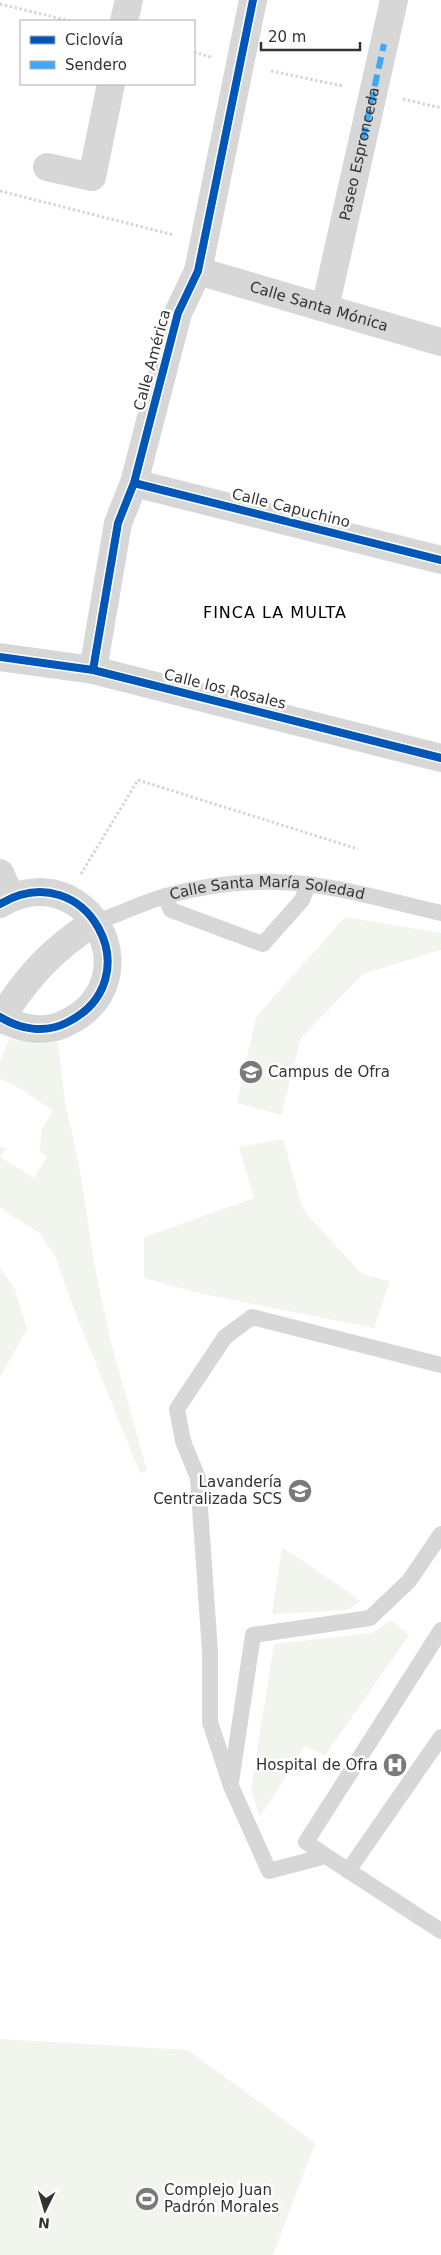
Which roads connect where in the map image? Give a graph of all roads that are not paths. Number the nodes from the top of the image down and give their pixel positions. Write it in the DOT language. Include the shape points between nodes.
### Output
graph roads {
  1 [pos="129,0"];
  2 [pos="252,0"];
  3 [pos="394,0"];
  4 [pos="124,20"];
  5 [pos="111,85"];
  6 [pos="47,167"];
  7 [pos="198,271"];
  8 [pos="325,308"];
  9 [pos="441,342"];
  10 [pos="134,483"];
  11 [pos="441,560"];
  12 [pos="0,656"];
  13 [pos="93,670"];
  14 [pos="441,758"];
  15 [pos="0,873"];
  16 [pos="308,885"];
  17 [pos="165,896"];
  18 [pos="6,900"];
  19 [pos="441,913"];
  20 [pos="95,922"];
  21 [pos="0,1018"];
  22 [pos="441,1365"];
  23 [pos="441,1534"];
  24 [pos="441,1630"];
  25 [pos="441,1736"];
  26 [pos="231,1786"];
  27 [pos="326,1856"];
  28 [pos="348,1870"];
  29 [pos="441,1931"];
  1 -- 4 [label="street"];
  2 -- 7 [label="street, Calle América"];
  3 -- 8 [label="street, Paseo Espronceda"];
  5 -- 6 [label="street" via="92,177"];
  7 -- 8 [label="street, Calle Santa Mónica"];
  7 -- 10 [label="street, Calle América" via="178,313"];
  8 -- 9 [label="street, Calle Santa Mónica"];
  10 -- 11 [label="street, Calle Capuchino"];
  10 -- 13 [label="street, Calle América" via="118,523"];
  12 -- 13 [label="street, Calle los Rosales"];
  13 -- 14 [label="street, Calle los Rosales"];
  15 -- 18 [label="street"];
  16 -- 17 [label="lane, Calle Santa María Soledad" via="244,882"];
  16 -- 17 [label="lane" via="302,900 264,944 171,910"];
  16 -- 19 [label="lane, Calle Santa María Soledad"];
  17 -- 20 [label="lane, Calle Santa María Soledad"];
  18 -- 20 [label="street, Calle Santa María Soledad" via="41,892 67,898 87,911"];
  20 -- 21 [label="street, Calle Santa María Soledad" via="72,937 33,972"];
  20 -- 21 [label="street, Calle Santa María Soledad" via="107,948 107,971 101,992 91,1006 78,1018 40,1030 20,1027"];
  22 -- 26 [label="lane" via="252,1318 225,1337 177,1409 184,1442 198,1478 210,1652 210,1722"];
  23 -- 26 [label="lane" via="409,1581 370,1618 253,1635"];
  24 -- 27 [label="lane" via="306,1842"];
  25 -- 28 [label="lane"];
  26 -- 27 [label="lane" via="268,1871"];
  27 -- 28 [label="lane"];
  28 -- 29 [label="lane"];
}
